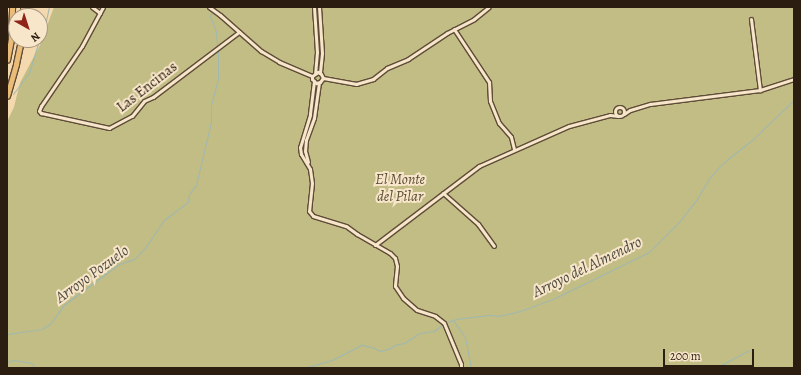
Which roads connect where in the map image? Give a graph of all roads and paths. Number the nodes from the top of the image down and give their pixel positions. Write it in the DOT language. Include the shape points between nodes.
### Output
graph roads {
  1 [pos="12,7"];
  2 [pos="92,7"];
  3 [pos="103,7"];
  4 [pos="209,7"];
  5 [pos="314,7"];
  6 [pos="319,7"];
  7 [pos="488,7"];
  8 [pos="100,13"];
  9 [pos="751,19"];
  10 [pos="454,29"];
  11 [pos="239,32"];
  12 [pos="19,48"];
  13 [pos="7,60"];
  14 [pos="315,73"];
  15 [pos="320,73"];
  16 [pos="312,76"];
  17 [pos="322,78"];
  18 [pos="794,79"];
  19 [pos="314,82"];
  20 [pos="319,82"];
  21 [pos="760,90"];
  22 [pos="7,96"];
  23 [pos="622,108"];
  24 [pos="616,110"];
  25 [pos="630,110"];
  26 [pos="624,114"];
  27 [pos="610,115"];
  28 [pos="618,116"];
  29 [pos="514,150"];
  30 [pos="308,164"];
  31 [pos="443,193"];
  32 [pos="375,245"];
  33 [pos="494,246"];
  34 [pos="461,368"];
  1 -- 13 [label="highway"];
  2 -- 8 [label="street"];
  3 -- 8 [label="street, Las Encinas"];
  4 -- 11 [label="street"];
  5 -- 14 [label="street" via="317,52"];
  6 -- 15 [label="street" via="322,53"];
  7 -- 10 [label="street" via="474,19"];
  8 -- 11 [label="street, Las Encinas" via="82,46 41,106 41,113 109,128 135,114 144,101 153,97"];
  9 -- 21 [label="street"];
  10 -- 17 [label="street" via="387,68 373,79 356,84"];
  10 -- 29 [label="street" via="488,82 490,101 499,123 511,137"];
  11 -- 16 [label="street" via="279,62"];
  12 -- 22 [label="highway"];
  14 -- 15 [label="street"];
  14 -- 16 [label="street"];
  15 -- 17 [label="street"];
  16 -- 19 [label="street"];
  17 -- 20 [label="street"];
  18 -- 21 [label="street"];
  19 -- 20 [label="street"];
  19 -- 30 [label="street" via="310,115 300,148"];
  20 -- 30 [label="street" via="314,118 306,140"];
  21 -- 25 [label="street" via="650,104"];
  23 -- 24 [label="street"];
  23 -- 25 [label="street"];
  23 -- 26 [label="street"];
  24 -- 27 [label="street"];
  24 -- 28 [label="street"];
  25 -- 26 [label="street"];
  26 -- 28 [label="street"];
  27 -- 28 [label="street"];
  27 -- 29 [label="street" via="569,126"];
  29 -- 31 [label="street" via="480,166"];
  30 -- 32 [label="street" via="312,183 309,211 313,216 346,226"];
  31 -- 32 [label="street"];
  31 -- 33 [label="street" via="478,224"];
  32 -- 34 [label="street" via="390,252 395,258 395,286 403,298 417,310 435,316 444,323"];
}
